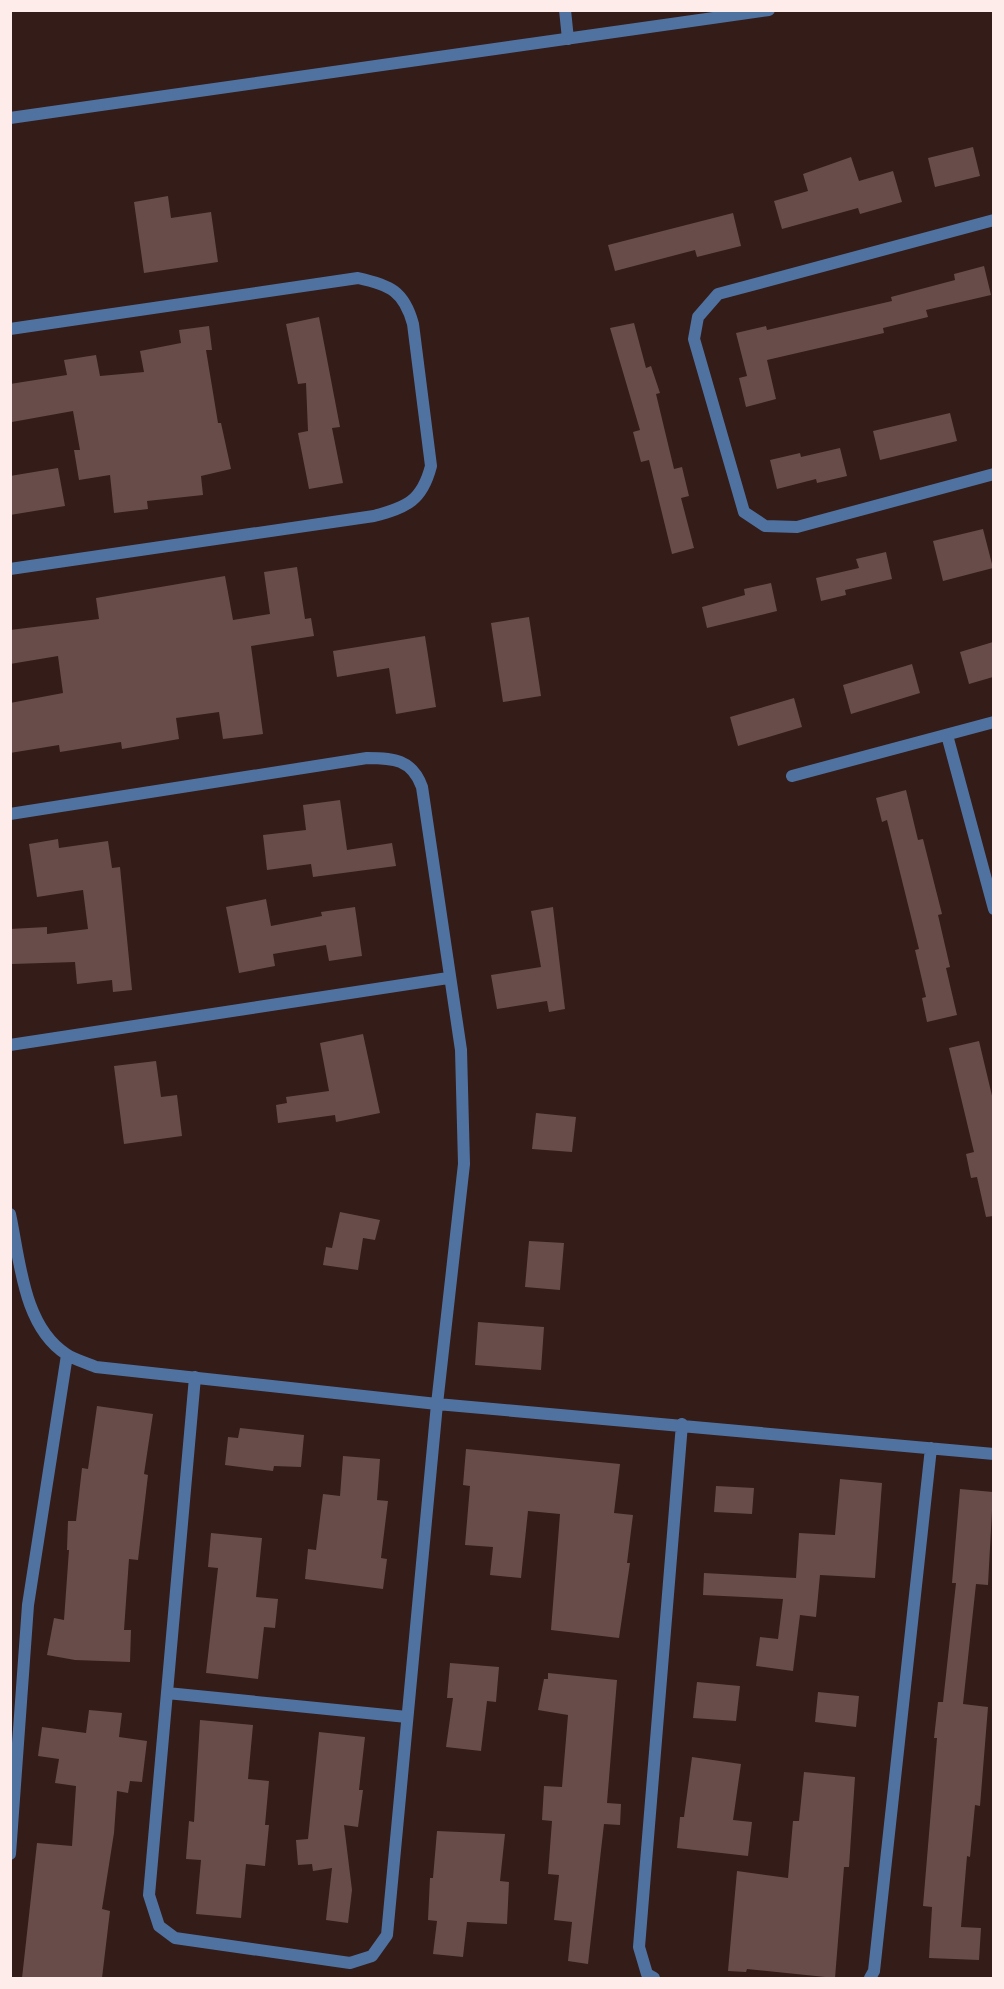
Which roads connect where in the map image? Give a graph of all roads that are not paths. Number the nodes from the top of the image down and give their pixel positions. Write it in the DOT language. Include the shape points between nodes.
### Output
graph roads {
  1 [pos="565,10"];
  2 [pos="769,10"];
  3 [pos="568,39"];
  4 [pos="10,118"];
  5 [pos="993,220"];
  6 [pos="10,329"];
  7 [pos="993,474"];
  8 [pos="10,569"];
  9 [pos="993,722"];
  10 [pos="947,735"];
  11 [pos="792,776"];
  12 [pos="10,814"];
  13 [pos="993,909"];
  14 [pos="448,978"];
  15 [pos="10,1046"];
  16 [pos="10,1214"];
  17 [pos="67,1355"];
  18 [pos="195,1377"];
  19 [pos="437,1404"];
  20 [pos="682,1424"];
  21 [pos="931,1448"];
  22 [pos="993,1454"];
  23 [pos="167,1693"];
  24 [pos="407,1717"];
  25 [pos="10,1854"];
  26 [pos="654,1978"];
  27 [pos="870,1978"];
  1 -- 3 [label="street"];
  2 -- 3 [label="street"];
  3 -- 4 [label="street"];
  5 -- 7 [label="street" via="718,294 698,317 694,339 744,512 765,526 797,527"];
  6 -- 8 [label="street" via="358,278 381,283 398,293 408,306 413,324 431,466 416,499 374,516"];
  9 -- 10 [label="street"];
  10 -- 11 [label="street"];
  10 -- 13 [label="street"];
  12 -- 14 [label="street" via="367,758 387,758 405,764 417,773 422,786"];
  14 -- 15 [label="street"];
  14 -- 19 [label="street" via="461,1050 464,1164"];
  16 -- 17 [label="street" via="29,1302 46,1336"];
  17 -- 18 [label="street" via="96,1367"];
  17 -- 25 [label="street" via="28,1605"];
  18 -- 19 [label="street"];
  18 -- 23 [label="street"];
  19 -- 20 [label="street"];
  19 -- 24 [label="street"];
  20 -- 21 [label="street"];
  20 -- 26 [label="street" via="639,1947 647,1974"];
  21 -- 22 [label="street"];
  21 -- 27 [label="street" via="874,1971"];
  23 -- 24 [label="street"];
  23 -- 24 [label="street" via="149,1895 159,1926 175,1938 351,1963 372,1956 387,1935"];
}
